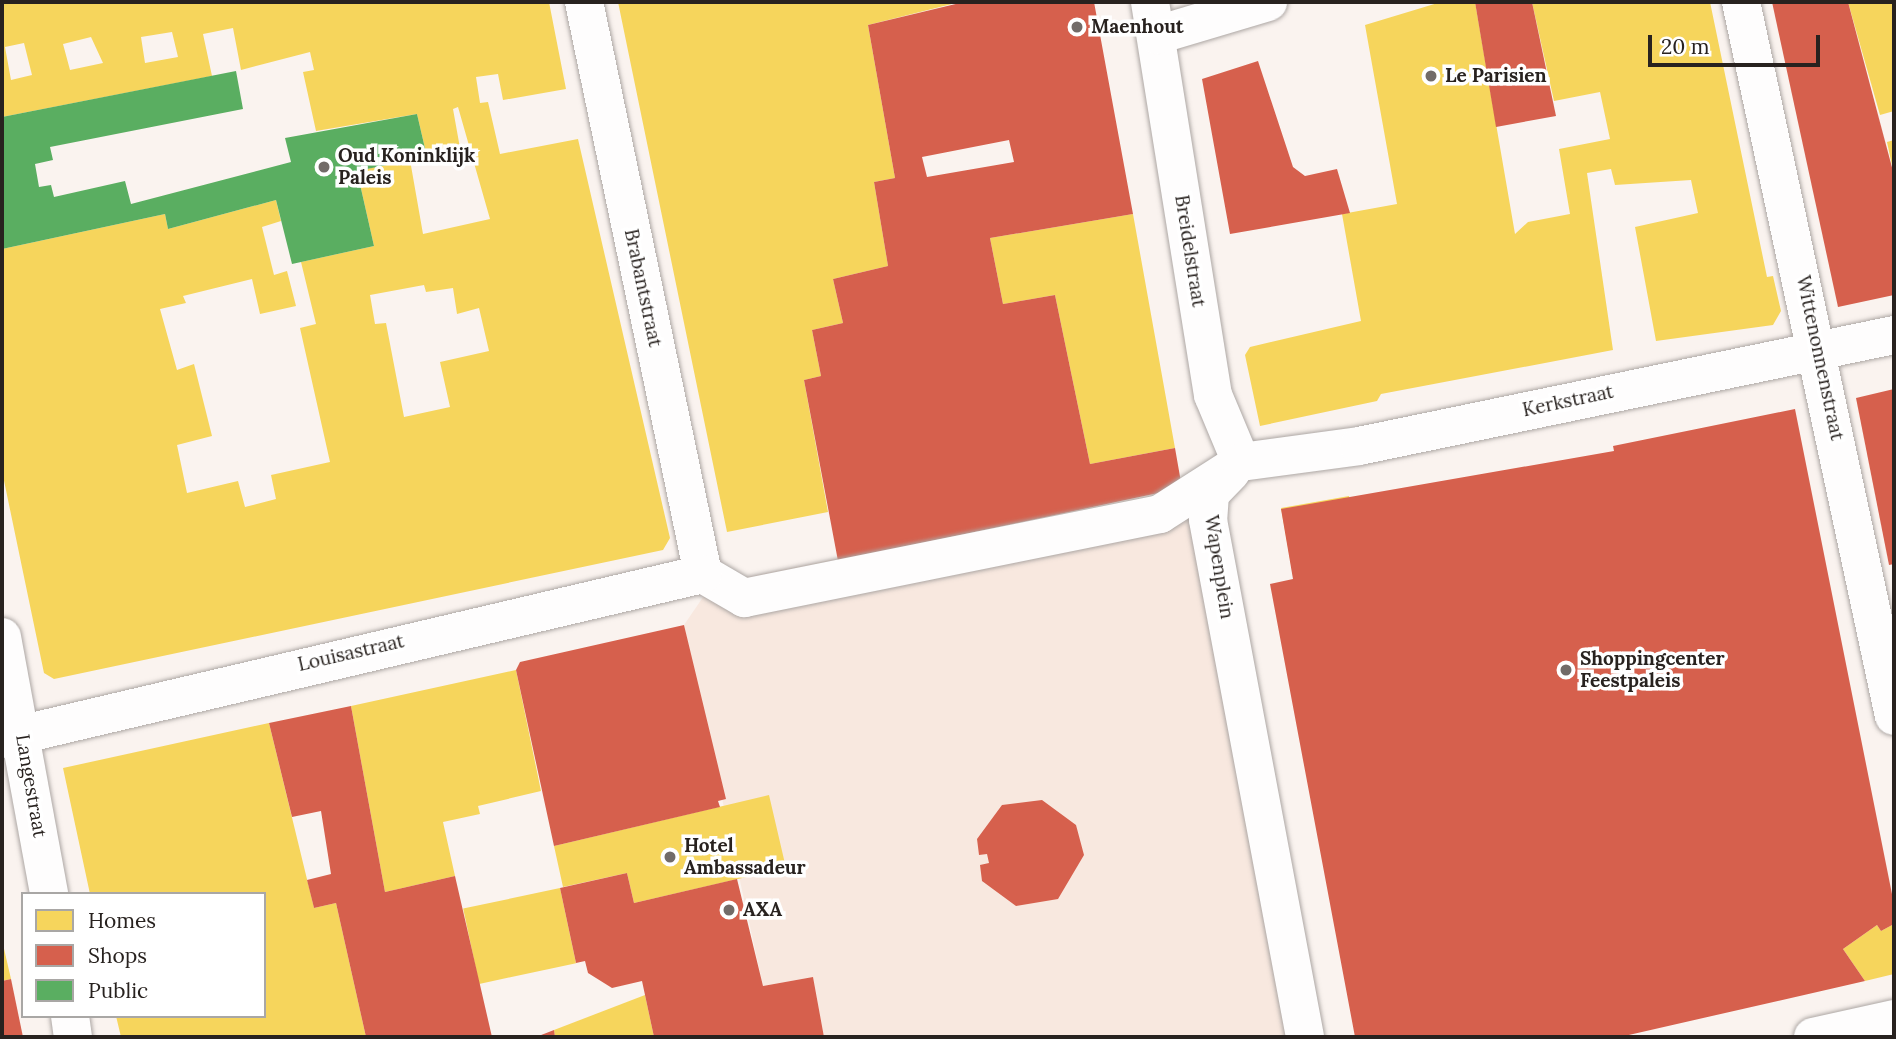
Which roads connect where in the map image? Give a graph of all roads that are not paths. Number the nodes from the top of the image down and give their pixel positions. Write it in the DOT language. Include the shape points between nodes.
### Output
graph roads {
  1 [pos="584,2"];
  2 [pos="1268,2"];
  3 [pos="1741,2"];
  4 [pos="1154,18"];
  5 [pos="1894,335"];
  6 [pos="1819,348"];
  7 [pos="1241,462"];
  8 [pos="703,574"];
  9 [pos="2,637"];
  10 [pos="1894,716"];
  11 [pos="12,736"];
  12 [pos="49,892"];
  13 [pos="70,1018"];
  14 [pos="1894,1019"];
  15 [pos="73,1037"];
  16 [pos="1305,1037"];
  17 [pos="1813,1037"];
  1 -- 8 [label="street, Brabantstraat"];
  2 -- 4 [label="street"];
  3 -- 6 [label="street, Wittenonnenstraat"];
  4 -- 7 [label="street, Breidelstraat" via="1213,395"];
  5 -- 6 [label="street, Kerkstraat"];
  6 -- 7 [label="street, Kerkstraat" via="1359,446"];
  6 -- 10 [label="street, Wittenonnenstraat"];
  7 -- 8 [label="street, Wapenplein" via="1146,517 744,598"];
  7 -- 16 [label="street, Wapenplein" via="1210,494 1208,520"];
  8 -- 11 [label="street, Louisastraat"];
  9 -- 11 [label="street, Langestraat"];
  11 -- 12 [label="street, Langestraat"];
  13 -- 15 [label="street"];
  14 -- 17 [label="street"];
}
